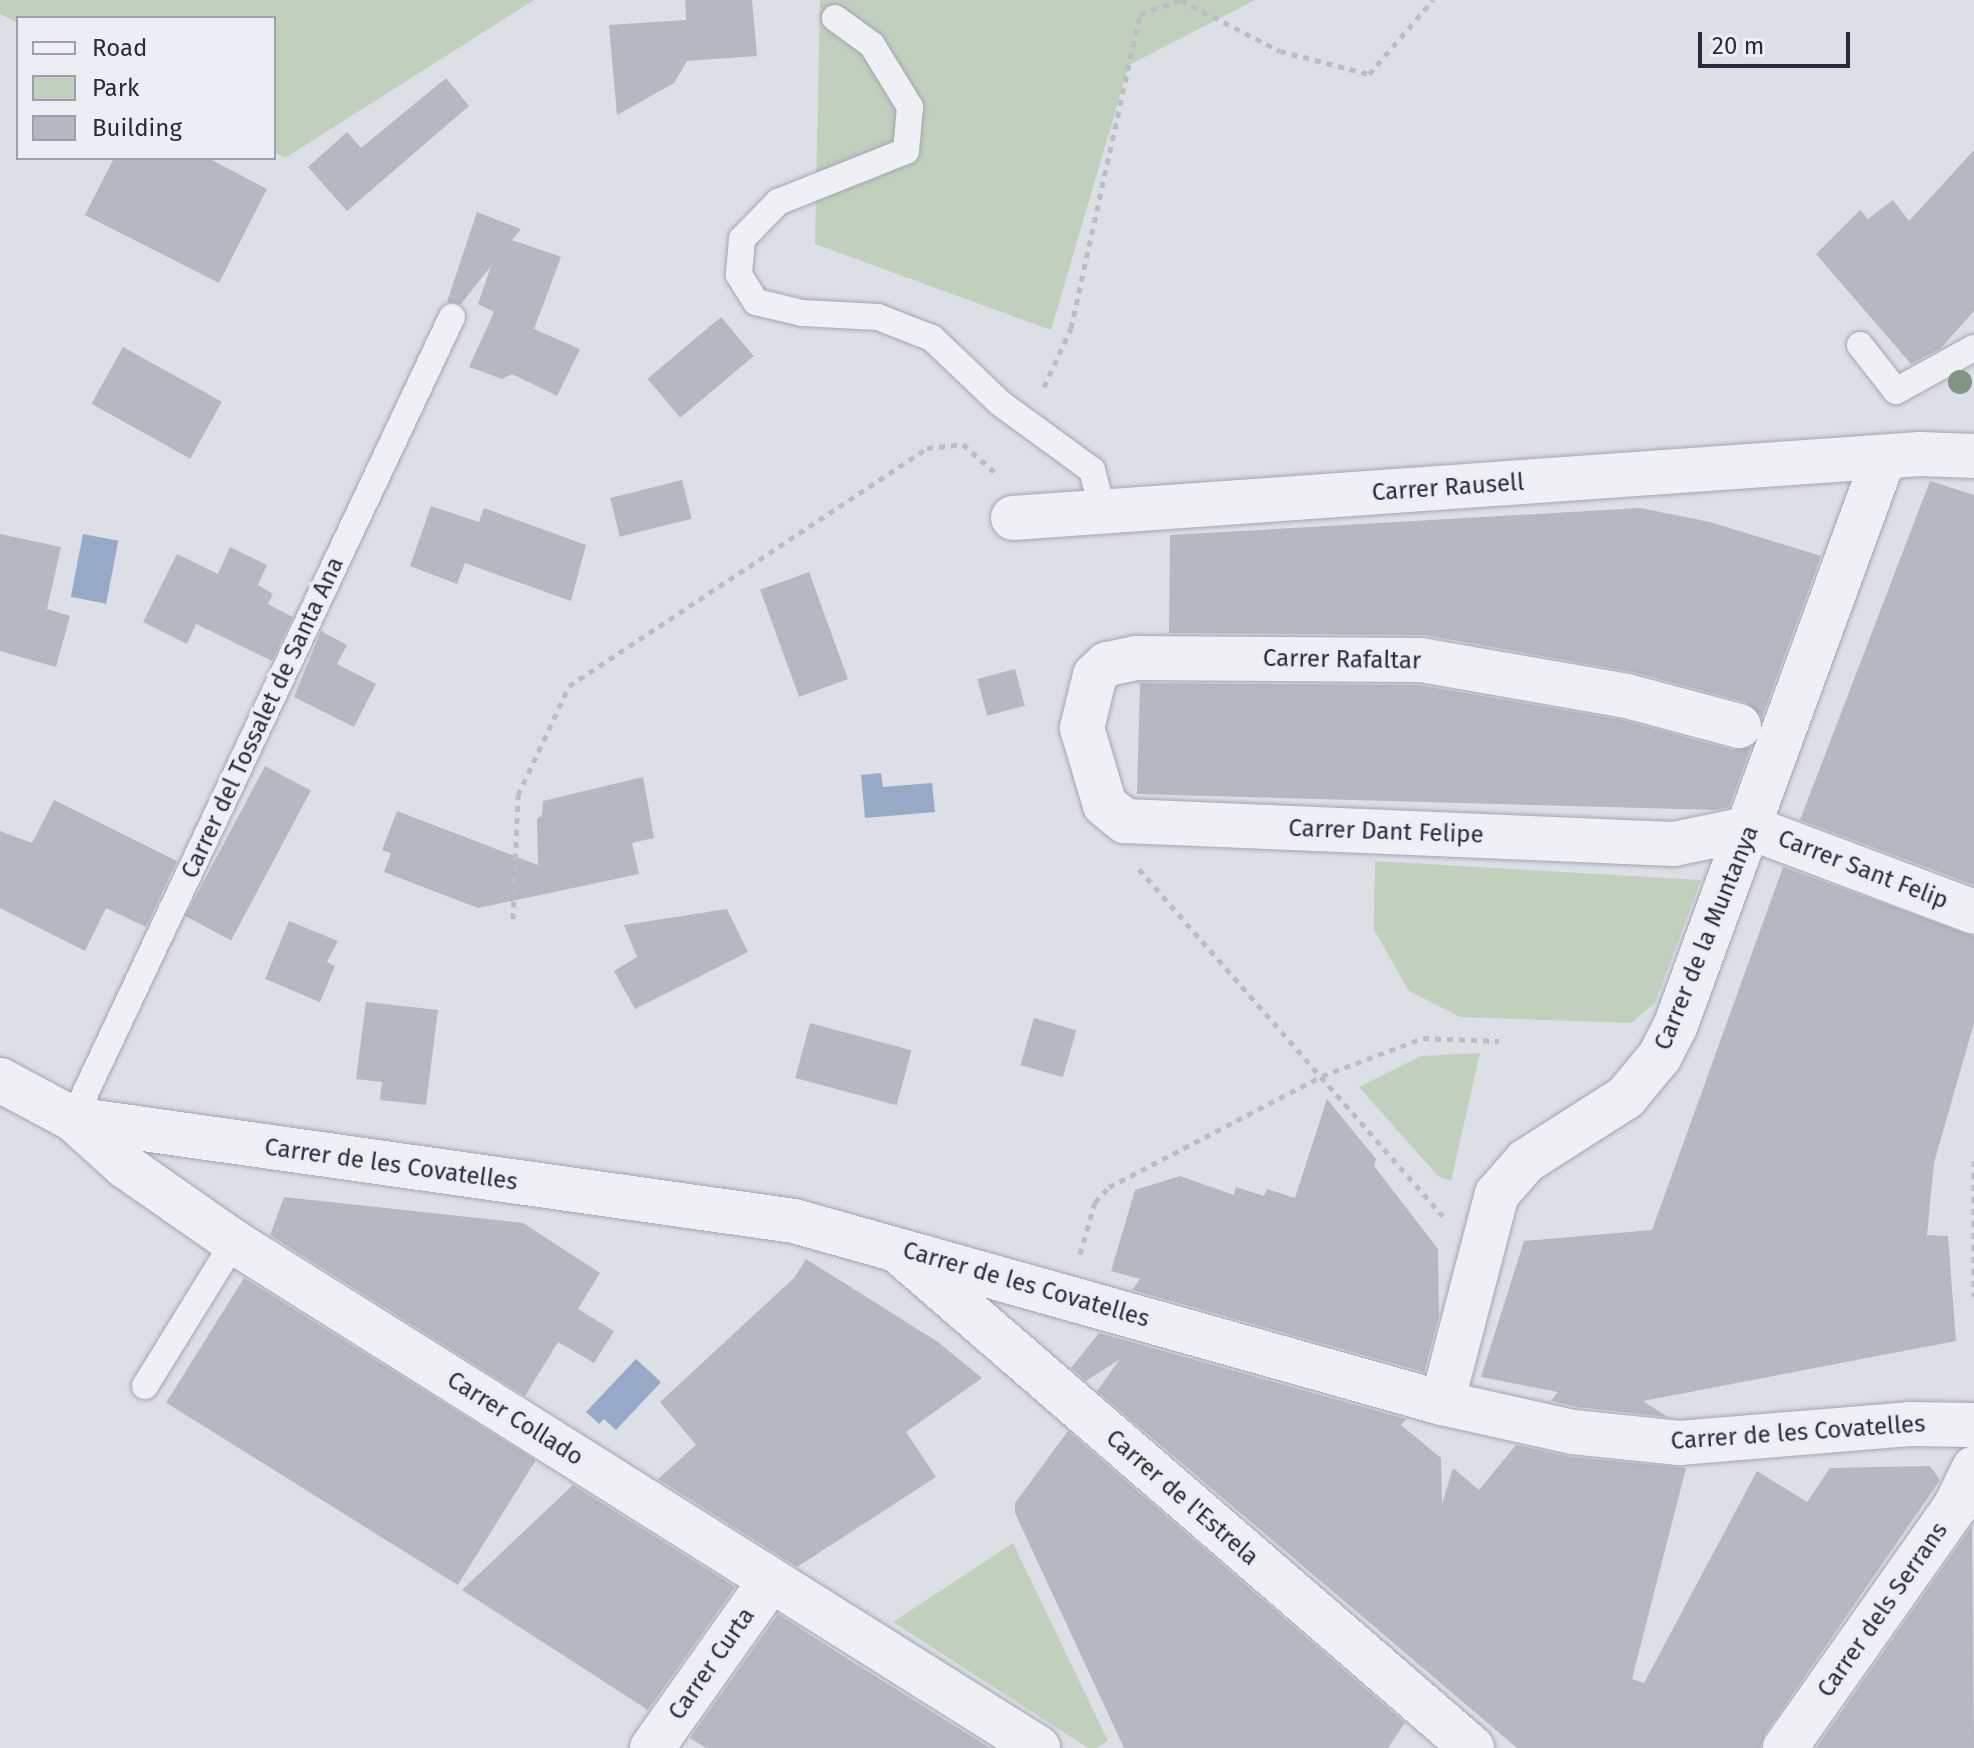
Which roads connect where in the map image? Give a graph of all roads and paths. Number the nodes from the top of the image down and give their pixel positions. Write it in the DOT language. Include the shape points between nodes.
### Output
graph roads {
  1 [pos="1433,0"];
  2 [pos="835,18"];
  3 [pos="452,317"];
  4 [pos="1860,345"];
  5 [pos="1974,348"];
  6 [pos="1056,443"];
  7 [pos="1974,456"];
  8 [pos="1884,457"];
  9 [pos="1103,512"];
  10 [pos="1030,517"];
  11 [pos="1739,726"];
  12 [pos="1082,728"];
  13 [pos="1751,828"];
  14 [pos="1134,864"];
  15 [pos="1974,912"];
  16 [pos="513,919"];
  17 [pos="1499,1041"];
  18 [pos="1322,1076"];
  19 [pos="0,1080"];
  20 [pos="73,1119"];
  21 [pos="1974,1161"];
  22 [pos="1483,1236"];
  23 [pos="234,1242"];
  24 [pos="894,1247"];
  25 [pos="1067,1297"];
  26 [pos="1974,1297"];
  27 [pos="145,1386"];
  28 [pos="1442,1403"];
  29 [pos="1974,1425"];
  30 [pos="1974,1468"];
  31 [pos="771,1580"];
  32 [pos="652,1748"];
  33 [pos="1038,1748"];
  34 [pos="1472,1748"];
  35 [pos="1785,1748"];
  1 -- 6 [label="path" via="1369,74 1280,51 1181,0 1140,14 1071,328 1041,394"];
  2 -- 6 [label="lane" via="872,45 910,107 906,151 778,202 742,239 739,275 756,302 802,313 878,317 932,338 1000,403"];
  3 -- 20 [label="lane, Carrer del Tossalet de Santa Ana"];
  4 -- 5 [label="lane" via="1896,391"];
  6 -- 9 [label="lane" via="1092,470"];
  7 -- 8 [label="street, Carrer Rausell"];
  8 -- 9 [label="street, Carrer Rausell"];
  8 -- 13 [label="street, Carrer de la Muntanya"];
  9 -- 10 [label="street, Carrer Rausell"];
  10 -- 16 [label="path" via="963,444 927,448 569,686 518,795"];
  11 -- 12 [label="street, Carrer Rafaltar" via="1627,696 1420,660 1136,658 1107,664 1095,675"];
  12 -- 13 [label="street, Carrer Dant Felipe" via="1105,805 1125,821 1674,844"];
  13 -- 15 [label="street, Carrer Sant Felip"];
  13 -- 22 [label="street, Carrer de la Muntanya" via="1689,996 1660,1056 1626,1097 1508,1177"];
  14 -- 18 [label="path"];
  17 -- 18 [label="path" via="1423,1038"];
  18 -- 22 [label="path" via="1429,1206"];
  18 -- 25 [label="path" via="1109,1187 1095,1202"];
  19 -- 20 [label="street, Carrer Collado"];
  20 -- 23 [label="street, Carrer Collado" via="125,1166"];
  20 -- 24 [label="street, Carrer de les Covatelles" via="763,1215"];
  21 -- 26 [label="path"];
  22 -- 28 [label="street, Carrer de la Muntanya"];
  23 -- 27 [label="lane"];
  23 -- 31 [label="street, Carrer Collado"];
  24 -- 25 [label="street, Carrer de les Covatelles"];
  24 -- 34 [label="street, Carrer de l'Estrela"];
  25 -- 28 [label="street, Carrer de les Covatelles"];
  28 -- 29 [label="street, Carrer de les Covatelles" via="1573,1432 1679,1443 1909,1424"];
  30 -- 35 [label="street, Carrer dels Serrans" via="1955,1507"];
  31 -- 32 [label="street, Carrer Curta"];
  31 -- 33 [label="street, Carrer Collado"];
}
